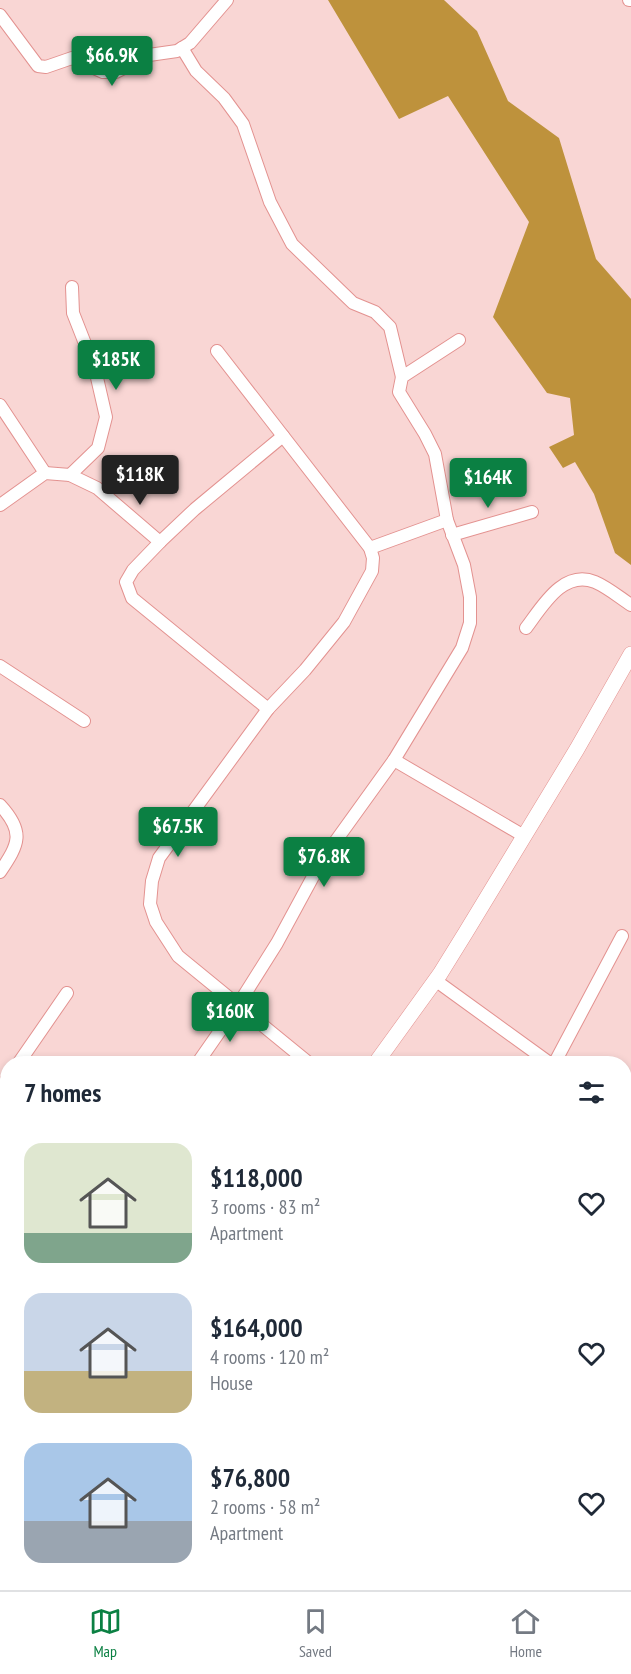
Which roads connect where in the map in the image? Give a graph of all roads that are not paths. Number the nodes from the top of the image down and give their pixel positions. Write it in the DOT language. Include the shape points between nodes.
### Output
graph roads {
  1 [pos="227,0"];
  2 [pos="2,19"];
  3 [pos="182,48"];
  4 [pos="72,287"];
  5 [pos="459,339"];
  6 [pos="218,351"];
  7 [pos="402,376"];
  8 [pos="0,405"];
  9 [pos="284,436"];
  10 [pos="45,473"];
  11 [pos="70,475"];
  12 [pos="0,505"];
  13 [pos="532,512"];
  14 [pos="447,520"];
  15 [pos="452,535"];
  16 [pos="160,542"];
  17 [pos="370,548"];
  18 [pos="631,605"];
  19 [pos="526,628"];
  20 [pos="631,654"];
  21 [pos="0,666"];
  22 [pos="268,709"];
  23 [pos="84,721"];
  24 [pos="393,760"];
  25 [pos="0,805"];
  26 [pos="524,836"];
  27 [pos="0,872"];
  28 [pos="621,936"];
  29 [pos="435,981"];
  30 [pos="67,993"];
  31 [pos="238,1005"];
  32 [pos="24,1056"];
  33 [pos="203,1056"];
  34 [pos="300,1056"];
  35 [pos="381,1056"];
  36 [pos="541,1056"];
  37 [pos="556,1056"];
  1 -- 3 [label="street"];
  2 -- 3 [label="street" via="38,66 72,58 103,72 116,72 149,55"];
  3 -- 7 [label="street" via="196,71 224,98 243,124 270,202 292,244 353,303 375,312 390,327"];
  4 -- 11 [label="street" via="73,313 95,369 106,417 98,448"];
  5 -- 7 [label="street"];
  6 -- 9 [label="street"];
  7 -- 14 [label="street" via="399,392 435,454"];
  8 -- 10 [label="street"];
  9 -- 16 [label="street"];
  9 -- 17 [label="street"];
  10 -- 11 [label="street"];
  10 -- 12 [label="street"];
  11 -- 16 [label="street" via="98,488"];
  13 -- 15 [label="street"];
  14 -- 15 [label="street"];
  14 -- 17 [label="street"];
  15 -- 24 [label="street" via="464,565 470,623 462,648"];
  16 -- 22 [label="street" via="126,582 132,598"];
  17 -- 22 [label="street" via="372,571 344,622"];
  18 -- 19 [label="street" via="594,582 578,579 552,594"];
  20 -- 26 [label="street"];
  21 -- 23 [label="street"];
  22 -- 31 [label="street" via="159,858 152,881 150,904 166,939 178,956"];
  24 -- 26 [label="street"];
  24 -- 31 [label="street" via="322,860"];
  25 -- 27 [label="street" via="10,816 18,841"];
  26 -- 29 [label="street"];
  28 -- 37 [label="street"];
  29 -- 35 [label="street"];
  29 -- 36 [label="street"];
  30 -- 32 [label="street"];
  31 -- 33 [label="street"];
  31 -- 34 [label="street"];
}
